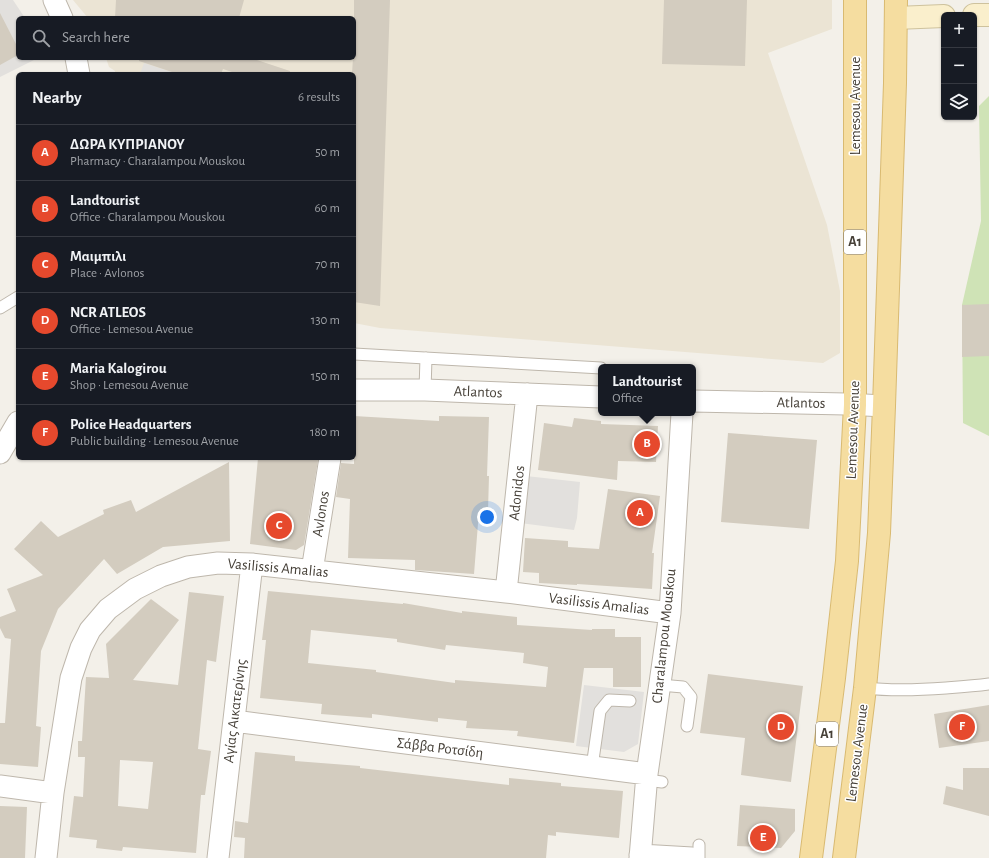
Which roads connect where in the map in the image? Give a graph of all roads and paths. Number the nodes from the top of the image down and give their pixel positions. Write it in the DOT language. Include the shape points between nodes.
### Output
graph roads {
  1 [pos="54,0"];
  2 [pos="855,0"];
  3 [pos="896,9"];
  4 [pos="977,15"];
  5 [pos="989,15"];
  6 [pos="61,16"];
  7 [pos="941,16"];
  8 [pos="76,60"];
  9 [pos="78,72"];
  10 [pos="16,298"];
  11 [pos="0,308"];
  12 [pos="356,354"];
  13 [pos="426,358"];
  14 [pos="598,368"];
  15 [pos="356,390"];
  16 [pos="425,390"];
  17 [pos="527,394"];
  18 [pos="598,397"];
  19 [pos="696,401"];
  20 [pos="855,405"];
  21 [pos="884,406"];
  22 [pos="682,416"];
  23 [pos="16,425"];
  24 [pos="0,453"];
  25 [pos="330,460"];
  26 [pos="252,564"];
  27 [pos="312,571"];
  28 [pos="506,592"];
  29 [pos="670,613"];
  30 [pos="989,684"];
  31 [pos="660,685"];
  32 [pos="865,688"];
  33 [pos="630,701"];
  34 [pos="234,721"];
  35 [pos="687,726"];
  36 [pos="592,767"];
  37 [pos="652,779"];
  38 [pos="0,786"];
  39 [pos="53,793"];
  40 [pos="696,852"];
  41 [pos="640,857"];
  42 [pos="46,858"];
  43 [pos="218,858"];
  44 [pos="699,858"];
  45 [pos="811,858"];
  46 [pos="844,858"];
  1 -- 6 [label="street"];
  2 -- 20 [label="main road, Lemesou Avenue / A1"];
  3 -- 7 [label="main road"];
  3 -- 21 [label="main road, Lemesou Avenue / A1"];
  4 -- 5 [label="main road"];
  8 -- 9 [label="street"];
  10 -- 11 [label="lane"];
  12 -- 13 [label="lane"];
  13 -- 14 [label="lane"];
  13 -- 16 [label="lane"];
  15 -- 16 [label="street, Atlantos"];
  16 -- 17 [label="street, Atlantos"];
  17 -- 18 [label="street, Atlantos"];
  17 -- 28 [label="street, Adonidos"];
  19 -- 20 [label="street, Atlantos"];
  20 -- 21 [label="street, Atlantos"];
  20 -- 45 [label="main road, Lemesou Avenue / A1" via="847,561"];
  21 -- 32 [label="main road, Lemesou Avenue / A1" via="879,533"];
  22 -- 29 [label="street, Charalampou Mouskou"];
  23 -- 24 [label="street"];
  25 -- 27 [label="street, Avlonos"];
  26 -- 27 [label="street, Vasilissis Amalias"];
  26 -- 34 [label="street, Αγίας Αικατερίνης"];
  26 -- 39 [label="street, Vasilissis Amalias" via="218,563 188,567 161,576 135,589 108,609 90,630 71,678"];
  27 -- 28 [label="street, Vasilissis Amalias"];
  28 -- 29 [label="street, Vasilissis Amalias"];
  29 -- 31 [label="street, Charalampou Mouskou"];
  30 -- 32 [label="lane" via="919,690"];
  31 -- 35 [label="lane" via="683,687 691,697"];
  31 -- 37 [label="street, Charalampou Mouskou"];
  32 -- 46 [label="main road, Lemesou Avenue / A1"];
  33 -- 36 [label="lane" via="609,700 600,711"];
  34 -- 36 [label="street, Σάββα Ροτσίδη"];
  34 -- 43 [label="street, Αγίας Αικατερίνης"];
  36 -- 37 [label="street, Σάββα Ροτσίδη"];
  37 -- 41 [label="street, Charalampou Mouskou"];
  38 -- 39 [label="street"];
  39 -- 42 [label="street, Vasilissis Amalias"];
  40 -- 41 [label="street"];
  40 -- 44 [label="lane"];
}
